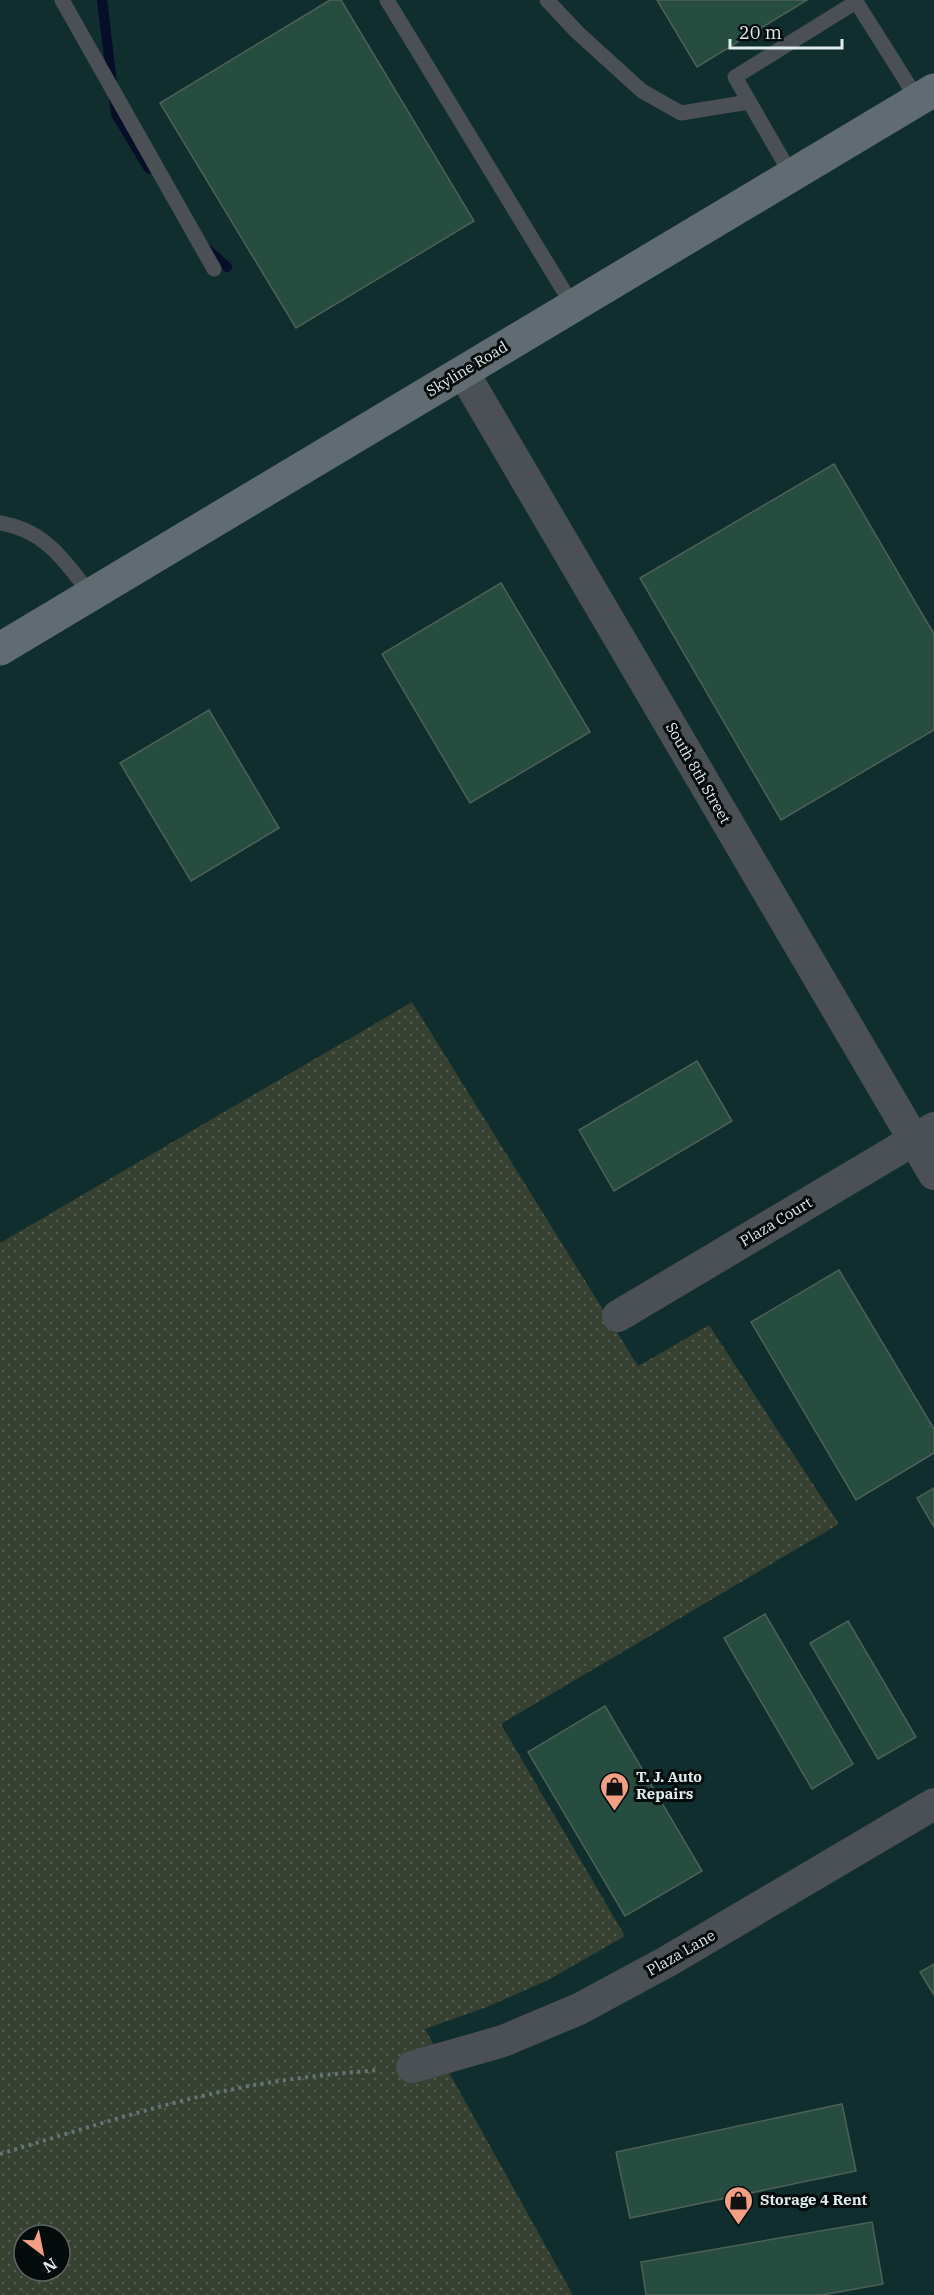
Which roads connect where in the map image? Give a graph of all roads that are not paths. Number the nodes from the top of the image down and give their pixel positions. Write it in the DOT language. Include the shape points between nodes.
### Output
graph roads {
  1 [pos="387,0"];
  2 [pos="547,0"];
  3 [pos="66,1"];
  4 [pos="855,1"];
  5 [pos="926,95"];
  6 [pos="749,102"];
  7 [pos="792,176"];
  8 [pos="214,269"];
  9 [pos="573,306"];
  10 [pos="463,372"];
  11 [pos="0,523"];
  12 [pos="91,595"];
  13 [pos="0,649"];
  14 [pos="924,1134"];
  15 [pos="934,1174"];
  16 [pos="618,1316"];
  17 [pos="934,1804"];
  18 [pos="412,2067"];
  1 -- 9 [label="lane"];
  2 -- 6 [label="lane" via="642,91 681,113"];
  3 -- 8 [label="lane"];
  4 -- 5 [label="lane"];
  4 -- 6 [label="lane" via="735,77"];
  5 -- 7 [label="main road, Skyline Road"];
  6 -- 7 [label="lane"];
  7 -- 9 [label="main road, Skyline Road"];
  9 -- 10 [label="main road, Skyline Road"];
  10 -- 12 [label="main road, Skyline Road"];
  10 -- 14 [label="street, South 8th Street"];
  11 -- 12 [label="lane" via="20,526 55,549"];
  12 -- 13 [label="main road, Skyline Road"];
  14 -- 15 [label="street, South 8th Street"];
  14 -- 16 [label="street, Plaza Court"];
  17 -- 18 [label="street, Plaza Lane" via="579,2009 503,2041"];
}
